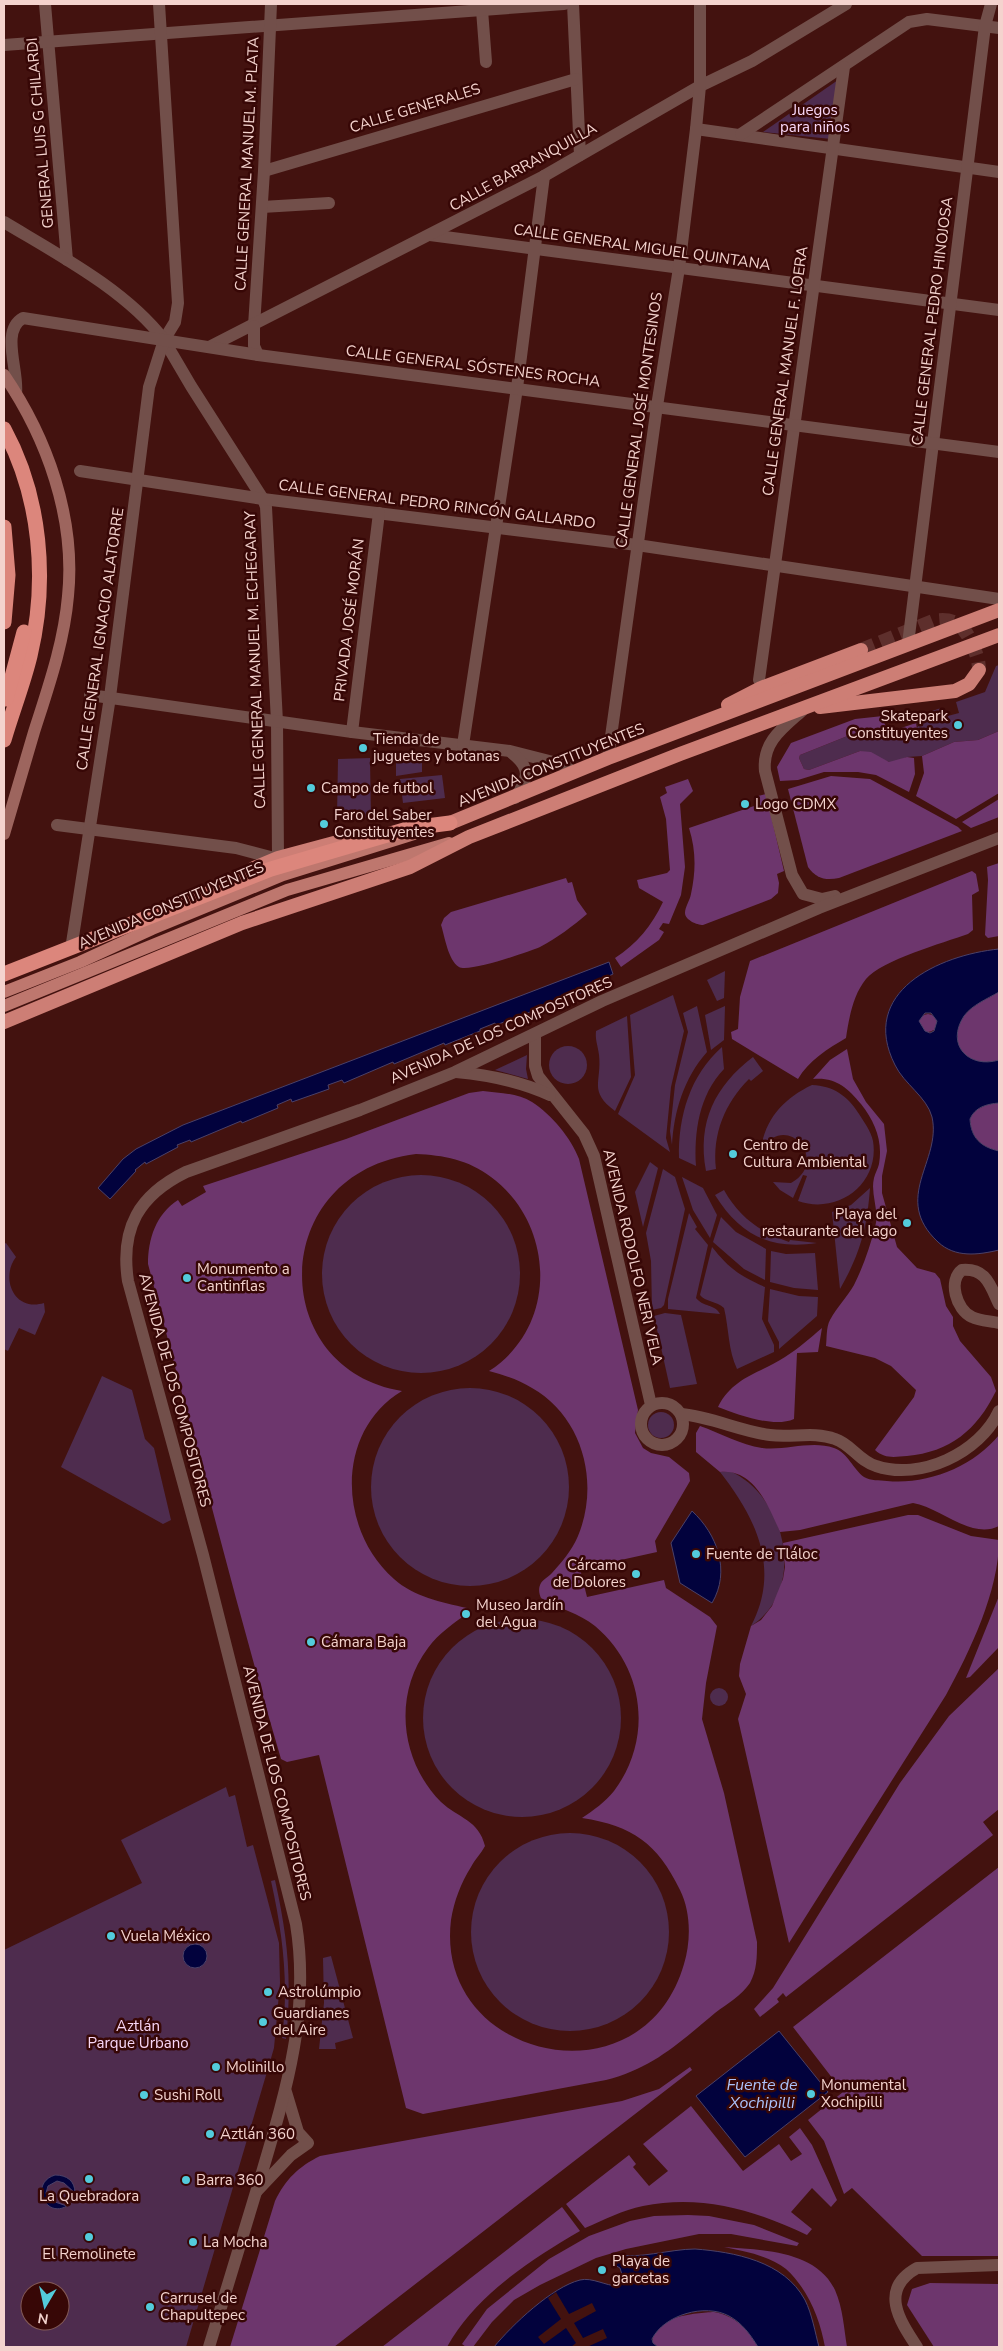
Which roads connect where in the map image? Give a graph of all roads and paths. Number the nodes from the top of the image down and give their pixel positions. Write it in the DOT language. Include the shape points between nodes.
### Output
graph roads {
  1 [pos="45,4"];
  2 [pos="159,4"];
  3 [pos="271,4"];
  4 [pos="564,4"];
  5 [pos="572,4"];
  6 [pos="700,4"];
  7 [pos="846,4"];
  8 [pos="991,4"];
  9 [pos="482,10"];
  10 [pos="271,24"];
  11 [pos="985,26"];
  12 [pos="999,28"];
  13 [pos="160,32"];
  14 [pos="48,41"];
  15 [pos="4,45"];
  16 [pos="486,62"];
  17 [pos="844,67"];
  18 [pos="576,79"];
  19 [pos="700,86"];
  20 [pos="696,130"];
  21 [pos="741,134"];
  22 [pos="834,148"];
  23 [pos="580,155"];
  24 [pos="968,167"];
  25 [pos="264,171"];
  26 [pos="999,172"];
  27 [pos="544,176"];
  28 [pos="329,202"];
  29 [pos="262,207"];
  30 [pos="4,222"];
  31 [pos="430,235"];
  32 [pos="536,249"];
  33 [pos="67,260"];
  34 [pos="679,268"];
  35 [pos="813,287"];
  36 [pos="951,304"];
  37 [pos="999,310"];
  38 [pos="254,326"];
  39 [pos="164,340"];
  40 [pos="210,347"];
  41 [pos="258,355"];
  42 [pos="4,375"];
  43 [pos="517,388"];
  44 [pos="16,393"];
  45 [pos="657,406"];
  46 [pos="793,424"];
  47 [pos="4,429"];
  48 [pos="4,442"];
  49 [pos="932,443"];
  50 [pos="999,452"];
  51 [pos="80,471"];
  52 [pos="138,480"];
  53 [pos="263,499"];
  54 [pos="379,513"];
  55 [pos="4,527"];
  56 [pos="496,527"];
  57 [pos="637,546"];
  58 [pos="775,566"];
  59 [pos="914,587"];
  60 [pos="999,599"];
  61 [pos="999,610"];
  62 [pos="4,622"];
  63 [pos="999,635"];
  64 [pos="908,644"];
  65 [pos="861,650"];
  66 [pos="978,670"];
  67 [pos="759,680"];
  68 [pos="90,695"];
  69 [pos="110,697"];
  70 [pos="4,707"];
  71 [pos="804,708"];
  72 [pos="712,718"];
  73 [pos="277,722"];
  74 [pos="352,732"];
  75 [pos="4,740"];
  76 [pos="463,745"];
  77 [pos="510,751"];
  78 [pos="608,758"];
  79 [pos="573,773"];
  80 [pos="515,798"];
  81 [pos="471,816"];
  82 [pos="450,823"];
  83 [pos="57,825"];
  84 [pos="90,829"];
  85 [pos="4,834"];
  86 [pos="469,837"];
  87 [pos="999,838"];
  88 [pos="279,863"];
  89 [pos="867,889"];
  90 [pos="72,943"];
  91 [pos="4,970"];
  92 [pos="4,974"];
  93 [pos="4,992"];
  94 [pos="4,1006"];
  95 [pos="4,1022"];
  96 [pos="535,1035"];
  97 [pos="455,1072"];
  98 [pos="554,1097"];
  99 [pos="999,1304"];
  100 [pos="999,1323"];
  101 [pos="651,1406"];
  102 [pos="999,1411"];
  103 [pos="681,1414"];
  104 [pos="286,2092"];
  105 [pos="256,2193"];
  106 [pos="999,2265"];
  107 [pos="209,2347"];
  108 [pos="916,2347"];
  1 -- 14 [label="street, GENERAL LUIS G CHILARDI"];
  2 -- 13 [label="street, CALLE GENERAL IGNACIO ALATORRE"];
  3 -- 10 [label="street, CALLE GENERAL MANUEL M. PLATA"];
  4 -- 9 [label="street"];
  5 -- 18 [label="street"];
  6 -- 19 [label="street, CALLE GENERAL JOSÉ MONTESINOS"];
  7 -- 19 [label="street, CALLE BARRANQUILLA" via="752,61"];
  8 -- 11 [label="street, CALLE GENERAL PEDRO HINOJOSA"];
  9 -- 10 [label="street"];
  9 -- 16 [label="street"];
  10 -- 13 [label="street"];
  10 -- 25 [label="street, CALLE GENERAL MANUEL M. PLATA"];
  11 -- 12 [label="street"];
  11 -- 17 [label="street" via="927,20 909,22"];
  11 -- 24 [label="street, CALLE GENERAL PEDRO HINOJOSA"];
  13 -- 14 [label="street"];
  13 -- 39 [label="street, CALLE GENERAL IGNACIO ALATORRE" via="178,303 175,322"];
  14 -- 15 [label="street"];
  14 -- 33 [label="street, GENERAL LUIS G CHILARDI"];
  17 -- 21 [label="street"];
  17 -- 22 [label="street, CALLE GENERAL MANUEL F. LOERA"];
  18 -- 23 [label="street"];
  18 -- 25 [label="street, CALLE GENERALES"];
  19 -- 20 [label="street, CALLE GENERAL JOSÉ MONTESINOS"];
  19 -- 23 [label="street, CALLE BARRANQUILLA"];
  20 -- 21 [label="street"];
  20 -- 34 [label="street, CALLE GENERAL JOSÉ MONTESINOS"];
  21 -- 22 [label="street"];
  22 -- 24 [label="street"];
  22 -- 35 [label="street, CALLE GENERAL MANUEL F. LOERA"];
  23 -- 27 [label="street, CALLE BARRANQUILLA"];
  24 -- 26 [label="street"];
  24 -- 36 [label="street, CALLE GENERAL PEDRO HINOJOSA"];
  25 -- 29 [label="street, CALLE GENERAL MANUEL M. PLATA"];
  27 -- 31 [label="street, CALLE BARRANQUILLA"];
  27 -- 32 [label="street"];
  28 -- 29 [label="street"];
  29 -- 38 [label="street, CALLE GENERAL MANUEL M. PLATA"];
  30 -- 33 [label="street"];
  31 -- 32 [label="street, CALLE GENERAL MIGUEL QUINTANA"];
  31 -- 38 [label="street, CALLE BARRANQUILLA"];
  32 -- 34 [label="street, CALLE GENERAL MIGUEL QUINTANA"];
  32 -- 43 [label="street"];
  33 -- 39 [label="street" via="133,307"];
  34 -- 35 [label="street, CALLE GENERAL MIGUEL QUINTANA"];
  34 -- 45 [label="street, CALLE GENERAL JOSÉ MONTESINOS"];
  35 -- 36 [label="street, CALLE GENERAL MIGUEL QUINTANA"];
  35 -- 46 [label="street, CALLE GENERAL MANUEL F. LOERA"];
  36 -- 37 [label="street, CALLE GENERAL MIGUEL QUINTANA"];
  36 -- 49 [label="street, CALLE GENERAL PEDRO HINOJOSA"];
  38 -- 40 [label="street, CALLE BARRANQUILLA"];
  38 -- 41 [label="street, CALLE GENERAL MANUEL M. PLATA" via="254,346"];
  39 -- 40 [label="street, CALLE GENERAL SÓSTENES ROCHA"];
  39 -- 44 [label="street, CALLE GENERAL SÓSTENES ROCHA" via="23,318 14,326 10,341"];
  39 -- 52 [label="street, CALLE GENERAL IGNACIO ALATORRE" via="149,387"];
  39 -- 53 [label="street, CALLE GENERAL MANUEL M. ECHEGARAY"];
  40 -- 41 [label="street, CALLE GENERAL SÓSTENES ROCHA"];
  41 -- 43 [label="street, CALLE GENERAL SÓSTENES ROCHA"];
  42 -- 44 [label="main road"];
  43 -- 45 [label="street, CALLE GENERAL SÓSTENES ROCHA"];
  43 -- 56 [label="street"];
  44 -- 85 [label="main road" via="38,436 57,489 69,574 66,612 54,664"];
  45 -- 46 [label="street, CALLE GENERAL SÓSTENES ROCHA"];
  45 -- 57 [label="street, CALLE GENERAL JOSÉ MONTESINOS"];
  46 -- 49 [label="street, CALLE GENERAL SÓSTENES ROCHA"];
  46 -- 58 [label="street, CALLE GENERAL MANUEL F. LOERA"];
  47 -- 75 [label="highway" via="16,452 31,498 40,564 32,648"];
  48 -- 70 [label="highway" via="22,504 30,559 28,616"];
  49 -- 50 [label="street, CALLE GENERAL SÓSTENES ROCHA"];
  49 -- 59 [label="street, CALLE GENERAL PEDRO HINOJOSA"];
  51 -- 52 [label="street, CALLE GENERAL PEDRO RINCÓN GALLARDO"];
  52 -- 53 [label="street, CALLE GENERAL PEDRO RINCÓN GALLARDO"];
  52 -- 69 [label="street, CALLE GENERAL IGNACIO ALATORRE"];
  53 -- 54 [label="street, CALLE GENERAL PEDRO RINCÓN GALLARDO"];
  53 -- 73 [label="street, CALLE GENERAL MANUEL M. ECHEGARAY" via="268,517"];
  54 -- 56 [label="street, CALLE GENERAL PEDRO RINCÓN GALLARDO"];
  54 -- 74 [label="street, PRIVADA JOSÉ MORÁN"];
  55 -- 62 [label="highway" via="8,575"];
  56 -- 57 [label="street, CALLE GENERAL PEDRO RINCÓN GALLARDO"];
  56 -- 76 [label="street"];
  57 -- 58 [label="street, CALLE GENERAL PEDRO RINCÓN GALLARDO"];
  57 -- 78 [label="street, CALLE GENERAL JOSÉ MONTESINOS"];
  58 -- 59 [label="street, CALLE GENERAL PEDRO RINCÓN GALLARDO"];
  58 -- 67 [label="street, CALLE GENERAL MANUEL F. LOERA"];
  59 -- 60 [label="street, CALLE GENERAL PEDRO RINCÓN GALLARDO"];
  59 -- 64 [label="street, CALLE GENERAL PEDRO HINOJOSA"];
  61 -- 64 [label="highway, AVENIDA CONSTITUYENTES"];
  63 -- 71 [label="highway, AVENIDA CONSTITUYENTES"];
  64 -- 72 [label="highway, AVENIDA CONSTITUYENTES"];
  65 -- 72 [label="highway" via="747,694"];
  66 -- 71 [label="highway" via="963,690"];
  68 -- 69 [label="street"];
  69 -- 73 [label="street"];
  69 -- 84 [label="street, CALLE GENERAL IGNACIO ALATORRE"];
  71 -- 86 [label="highway, AVENIDA CONSTITUYENTES"];
  71 -- 89 [label="street" via="772,739 764,761 792,876 803,894 822,899"];
  72 -- 78 [label="highway, AVENIDA CONSTITUYENTES"];
  73 -- 74 [label="street"];
  73 -- 88 [label="street, CALLE GENERAL MANUEL M. ECHEGARAY"];
  74 -- 76 [label="street"];
  76 -- 77 [label="street"];
  77 -- 79 [label="street" via="565,765"];
  77 -- 80 [label="street" via="522,761 526,770 526,782"];
  78 -- 79 [label="highway, AVENIDA CONSTITUYENTES"];
  79 -- 80 [label="highway, AVENIDA CONSTITUYENTES"];
  80 -- 81 [label="highway, AVENIDA CONSTITUYENTES"];
  81 -- 82 [label="highway, AVENIDA CONSTITUYENTES"];
  81 -- 88 [label="highway" via="420,820"];
  82 -- 88 [label="highway" via="411,828"];
  82 -- 93 [label="main road, AVENIDA CONSTITUYENTES" via="282,875"];
  83 -- 84 [label="street"];
  84 -- 88 [label="street" via="236,848"];
  84 -- 90 [label="street, CALLE GENERAL IGNACIO ALATORRE"];
  86 -- 94 [label="main road, AVENIDA CONSTITUYENTES" via="287,890"];
  86 -- 95 [label="highway" via="410,867 242,923"];
  87 -- 89 [label="street, AVENIDA DE LOS COMPOSITORES"];
  88 -- 90 [label="highway"];
  88 -- 92 [label="highway"];
  89 -- 96 [label="street, AVENIDA DE LOS COMPOSITORES" via="602,1001"];
  90 -- 91 [label="highway"];
  96 -- 97 [label="street, AVENIDA DE LOS COMPOSITORES"];
  96 -- 98 [label="street, AVENIDA RODOLFO NERI VELA" via="538,1076"];
  97 -- 98 [label="street, AVENIDA RODOLFO NERI VELA" via="505,1078"];
  97 -- 104 [label="street, AVENIDA DE LOS COMPOSITORES" via="171,1179 143,1204 128,1239 125,1258 128,1281 203,1555 296,1924 301,1954 301,2001"];
  98 -- 101 [label="street, AVENIDA RODOLFO NERI VELA" via="584,1134 594,1156"];
  99 -- 100 [label="street" via="986,1277 979,1271 962,1270 956,1274 954,1283 965,1312 972,1317"];
  101 -- 103 [label="street" via="665,1402"];
  101 -- 103 [label="street" via="642,1416 641,1424 646,1437 657,1445 669,1444 679,1437 684,1426"];
  102 -- 103 [label="street" via="985,1433 955,1456 900,1469 865,1462 836,1439 810,1434 770,1435"];
  104 -- 105 [label="street, AVENIDA DE LOS COMPOSITORES"];
  104 -- 105 [label="street" via="298,2132 308,2143 291,2155"];
  105 -- 107 [label="street, AVENIDA DE LOS COMPOSITORES"];
  106 -- 108 [label="street" via="917,2268 909,2272 896,2290 894,2304 900,2323"];
}
